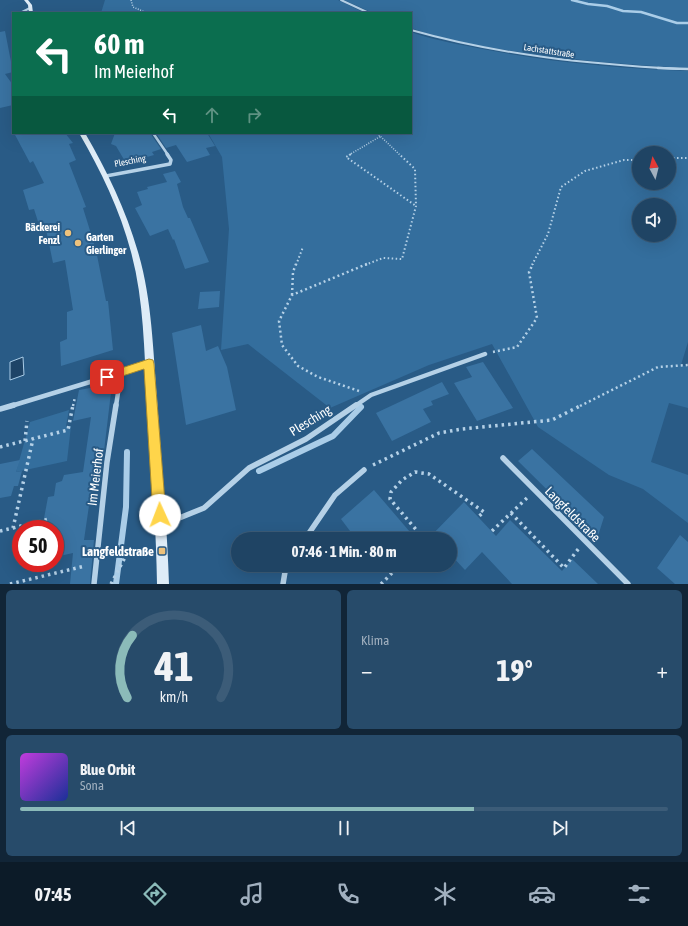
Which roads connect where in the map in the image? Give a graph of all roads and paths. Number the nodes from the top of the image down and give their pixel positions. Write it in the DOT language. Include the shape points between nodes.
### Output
graph roads {
  1 [pos="26,0"];
  2 [pos="131,0"];
  3 [pos="341,0"];
  4 [pos="31,11"];
  5 [pos="145,12"];
  6 [pos="367,12"];
  7 [pos="412,30"];
  8 [pos="688,69"];
  9 [pos="83,134"];
  10 [pos="153,134"];
  11 [pos="378,134"];
  12 [pos="381,136"];
  13 [pos="676,158"];
  14 [pos="688,158"];
  15 [pos="632,160"];
  16 [pos="106,176"];
  17 [pos="416,206"];
  18 [pos="303,247"];
  19 [pos="292,295"];
  20 [pos="485,354"];
  21 [pos="149,364"];
  22 [pos="688,365"];
  23 [pos="122,373"];
  24 [pos="77,385"];
  25 [pos="371,395"];
  26 [pos="0,409"];
  27 [pos="27,421"];
  28 [pos="33,439"];
  29 [pos="25,441"];
  30 [pos="0,447"];
  31 [pos="503,458"];
  32 [pos="364,470"];
  33 [pos="534,491"];
  34 [pos="511,513"];
  35 [pos="478,517"];
  36 [pos="49,519"];
  37 [pos="15,520"];
  38 [pos="45,520"];
  39 [pos="160,526"];
  40 [pos="12,528"];
  41 [pos="0,531"];
  42 [pos="492,531"];
  43 [pos="310,532"];
  44 [pos="418,532"];
  45 [pos="584,541"];
  46 [pos="132,544"];
  47 [pos="96,563"];
  48 [pos="285,572"];
  49 [pos="393,572"];
  50 [pos="22,582"];
  51 [pos="10,584"];
  52 [pos="94,584"];
  53 [pos="111,584"];
  54 [pos="163,584"];
  55 [pos="283,584"];
  56 [pos="381,584"];
  57 [pos="628,584"];
  1 -- 4 [label="main road"];
  2 -- 5 [label="path" via="133,7"];
  3 -- 6 [label="street"];
  7 -- 8 [label="street, Lachstattstraße" via="472,46 555,59 614,66"];
  9 -- 16 [label="main road, Plesching"];
  10 -- 16 [label="street, Plesching" via="171,160 170,164"];
  11 -- 12 [label="path"];
  12 -- 17 [label="path" via="415,169"];
  12 -- 17 [label="path" via="346,157"];
  13 -- 14 [label="path"];
  15 -- 20 [label="path" via="585,171 561,187 548,234 529,272 537,318 517,347"];
  16 -- 21 [label="main road, Plesching" via="120,208 141,277"];
  17 -- 19 [label="path" via="402,259 383,258"];
  18 -- 19 [label="path" via="294,272"];
  19 -- 25 [label="path" via="279,321 282,345 298,366 318,377"];
  20 -- 25 [label="street, Plesching"];
  21 -- 23 [label="street"];
  21 -- 39 [label="main road, Plesching"];
  22 -- 32 [label="path" via="658,367 552,420 439,433"];
  23 -- 24 [label="street"];
  23 -- 47 [label="street, Im Meierhof" via="107,462"];
  24 -- 26 [label="street"];
  24 -- 28 [label="path" via="68,430"];
  25 -- 39 [label="street, Plesching" via="306,439 249,468 204,508"];
  27 -- 29 [label="path"];
  28 -- 29 [label="path"];
  28 -- 37 [label="path"];
  29 -- 30 [label="path"];
  31 -- 33 [label="street, Langfeldstraße"];
  32 -- 43 [label="street" via="335,495"];
  33 -- 34 [label="path"];
  33 -- 45 [label="street, Langfeldstraße"];
  34 -- 42 [label="path"];
  34 -- 45 [label="path" via="564,568"];
  35 -- 44 [label="path" via="484,512 429,474 415,472 402,480 391,492 390,499"];
  36 -- 38 [label="path"];
  39 -- 54 [label="main road, Plesching"];
  40 -- 41 [label="path"];
  45 -- 57 [label="street, Langfeldstraße"];
  46 -- 53 [label="path"];
  47 -- 50 [label="path"];
  47 -- 52 [label="street, Im Meierhof"];
  48 -- 55 [label="street"];
  49 -- 56 [label="path"];
  50 -- 51 [label="path"];
}
